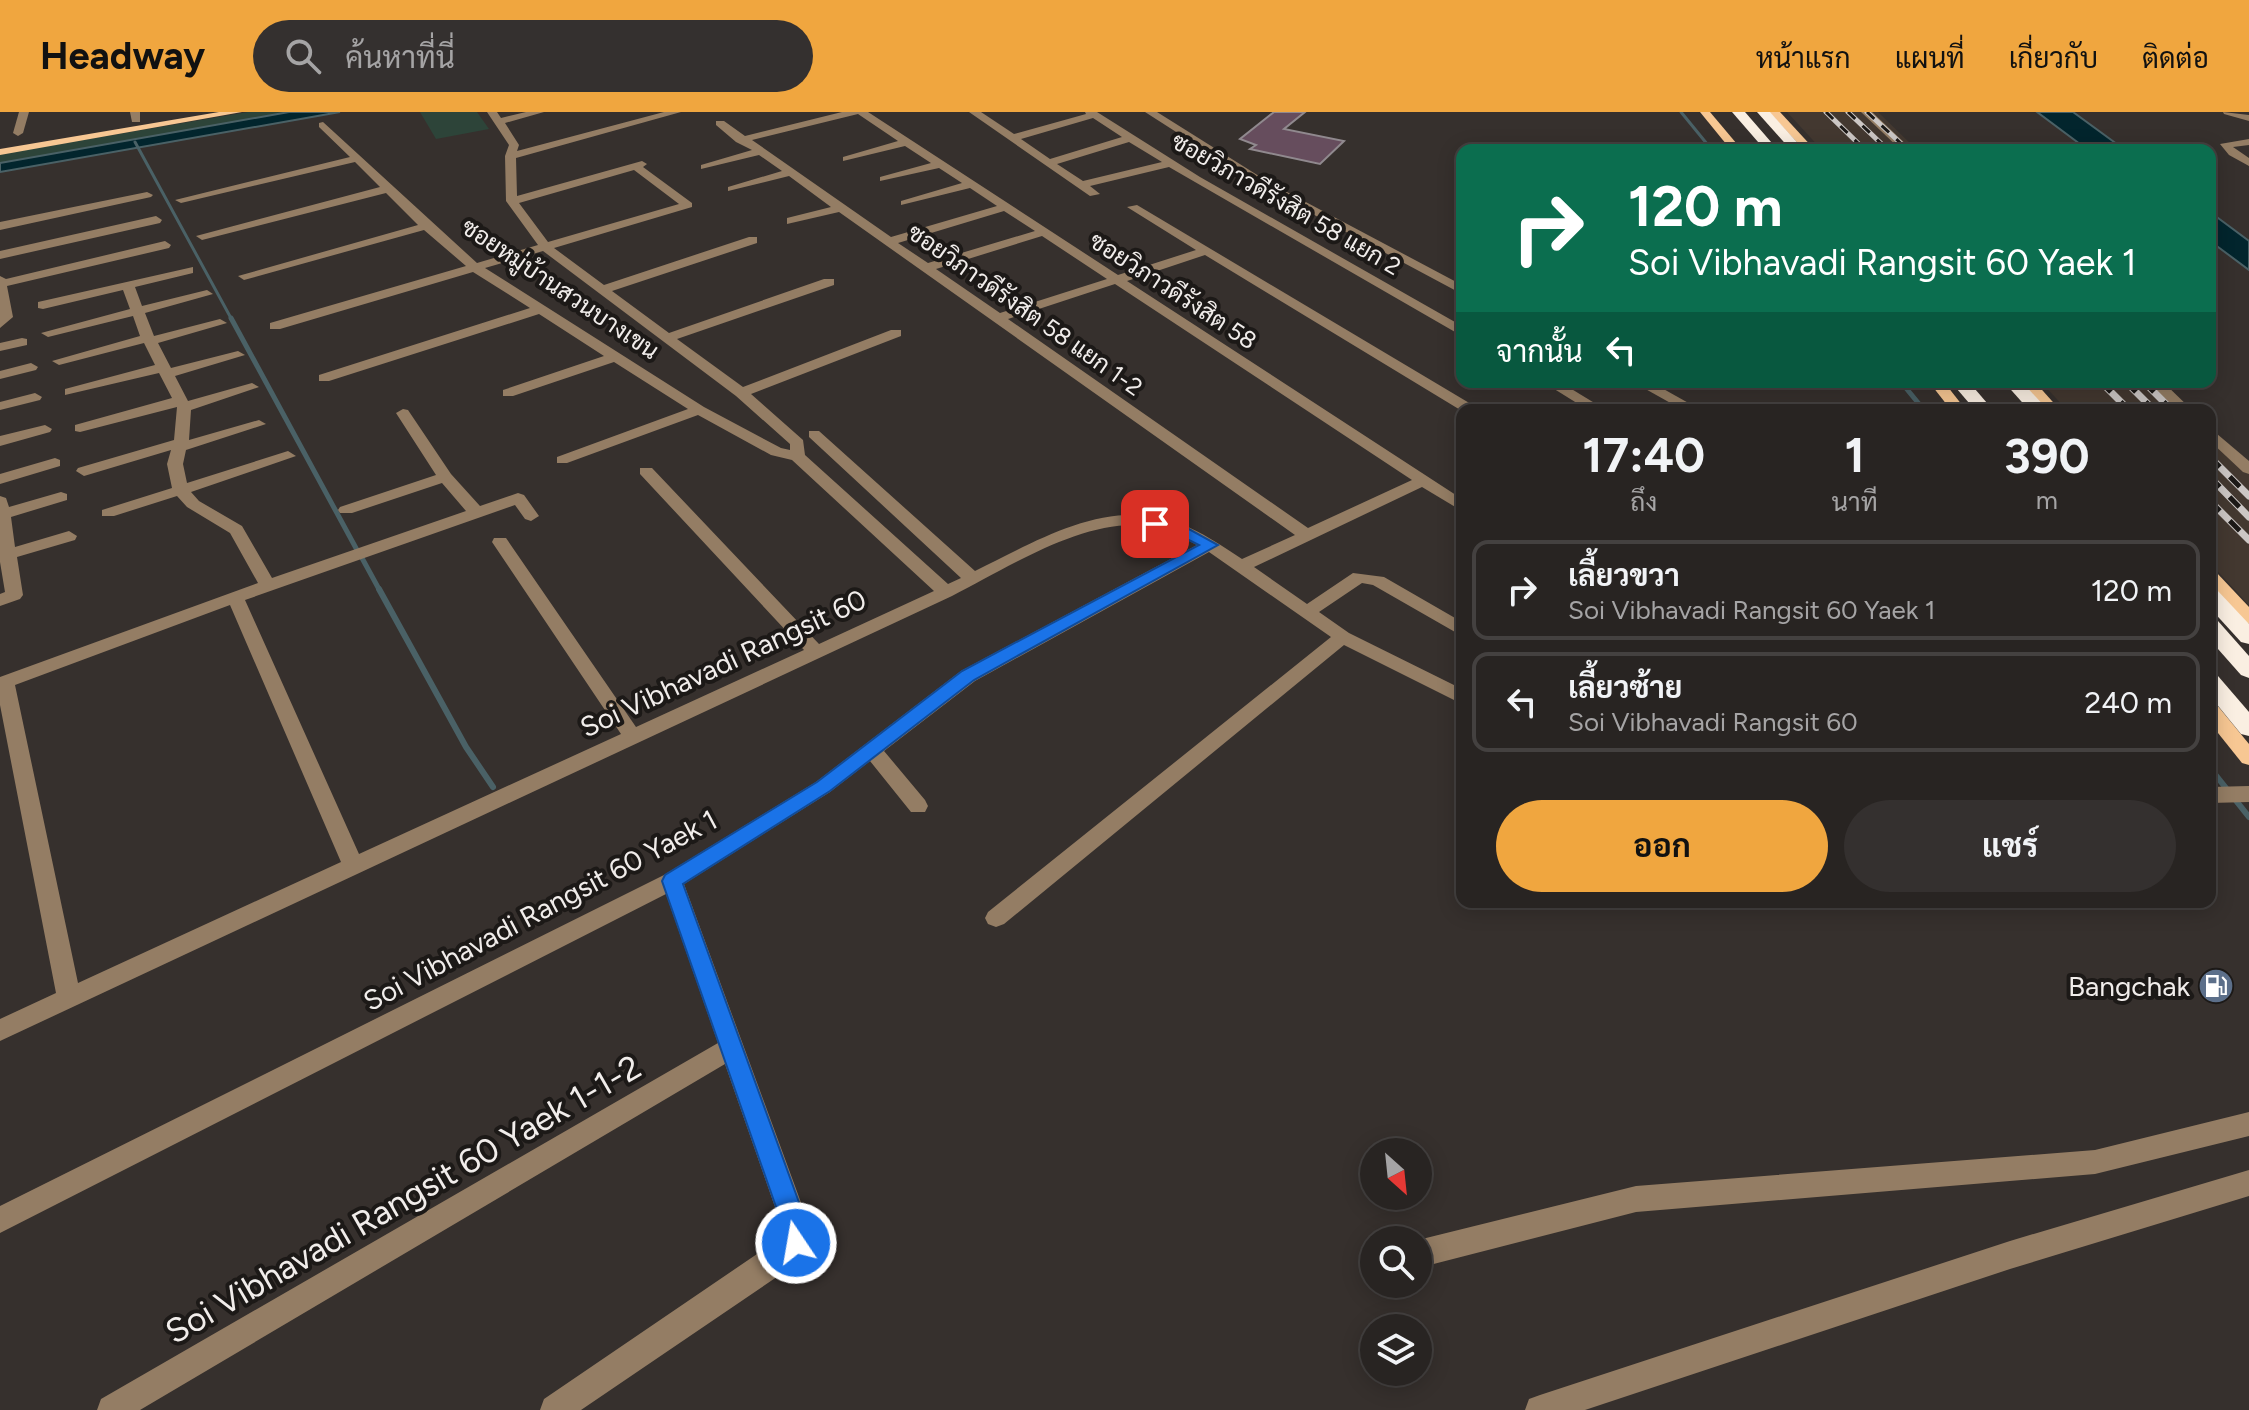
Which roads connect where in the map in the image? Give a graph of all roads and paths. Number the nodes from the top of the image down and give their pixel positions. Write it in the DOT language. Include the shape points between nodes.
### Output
graph roads {
  1 [pos="24,112"];
  2 [pos="213,112"];
  3 [pos="237,112"];
  4 [pos="539,112"];
  5 [pos="676,112"];
  6 [pos="858,112"];
  7 [pos="1150,112"];
  8 [pos="1705,112"];
  9 [pos="1726,112"];
  10 [pos="1738,112"];
  11 [pos="1753,112"];
  12 [pos="1763,112"];
  13 [pos="1774,112"];
  14 [pos="1866,112"];
  15 [pos="2228,112"];
  16 [pos="981,113"];
  17 [pos="1092,113"];
  18 [pos="495,117"];
  19 [pos="2249,118"];
  20 [pos="720,123"];
  21 [pos="323,125"];
  22 [pos="18,133"];
  23 [pos="1013,138"];
  24 [pos="1130,138"];
  25 [pos="740,140"];
  26 [pos="564,142"];
  27 [pos="906,142"];
  28 [pos="2249,142"];
  29 [pos="1732,144"];
  30 [pos="1752,144"];
  31 [pos="1767,144"];
  32 [pos="1781,144"];
  33 [pos="1792,144"];
  34 [pos="1804,144"];
  35 [pos="1901,144"];
  36 [pos="575,148"];
  37 [pos="0,150"];
  38 [pos="758,152"];
  39 [pos="2233,153"];
  40 [pos="2249,153"];
  41 [pos="510,156"];
  42 [pos="356,159"];
  43 [pos="847,159"];
  44 [pos="1048,163"];
  45 [pos="1171,163"];
  46 [pos="2249,163"];
  47 [pos="940,164"];
  48 [pos="705,167"];
  49 [pos="788,173"];
  50 [pos="884,179"];
  51 [pos="972,184"];
  52 [pos="1081,185"];
  53 [pos="387,189"];
  54 [pos="732,189"];
  55 [pos="1094,194"];
  56 [pos="147,195"];
  57 [pos="181,200"];
  58 [pos="512,201"];
  59 [pos="905,203"];
  60 [pos="1006,207"];
  61 [pos="1133,207"];
  62 [pos="839,208"];
  63 [pos="156,220"];
  64 [pos="791,221"];
  65 [pos="0,226"];
  66 [pos="426,226"];
  67 [pos="1044,232"];
  68 [pos="202,236"];
  69 [pos="753,240"];
  70 [pos="888,242"];
  71 [pos="165,245"];
  72 [pos="545,247"];
  73 [pos="1206,251"];
  74 [pos="0,255"];
  75 [pos="474,267"];
  76 [pos="925,268"];
  77 [pos="189,270"];
  78 [pos="244,276"];
  79 [pos="1116,280"];
  80 [pos="829,282"];
  81 [pos="128,285"];
  82 [pos="1456,287"];
  83 [pos="1,288"];
  84 [pos="602,290"];
  85 [pos="207,294"];
  86 [pos="43,305"];
  87 [pos="542,309"];
  88 [pos="138,311"];
  89 [pos="999,318"];
  90 [pos="220,323"];
  91 [pos="0,324"];
  92 [pos="275,326"];
  93 [pos="1456,329"];
  94 [pos="48,333"];
  95 [pos="896,333"];
  96 [pos="666,338"];
  97 [pos="149,340"];
  98 [pos="22,342"];
  99 [pos="0,347"];
  100 [pos="238,355"];
  101 [pos="617,356"];
  102 [pos="59,361"];
  103 [pos="31,367"];
  104 [pos="164,371"];
  105 [pos="0,375"];
  106 [pos="324,378"];
  107 [pos="252,387"];
  108 [pos="1560,388"];
  109 [pos="1652,388"];
  110 [pos="1941,388"];
  111 [pos="1965,388"];
  112 [pos="1982,388"];
  113 [pos="1998,388"];
  114 [pos="2019,388"];
  115 [pos="2033,388"];
  116 [pos="2161,388"];
  117 [pos="70,392"];
  118 [pos="508,393"];
  119 [pos="741,393"];
  120 [pos="35,397"];
  121 [pos="182,404"];
  122 [pos="1461,404"];
  123 [pos="1588,404"];
  124 [pos="1682,404"];
  125 [pos="1954,404"];
  126 [pos="1979,404"];
  127 [pos="1995,404"];
  128 [pos="2012,404"];
  129 [pos="2033,404"];
  130 [pos="2047,404"];
  131 [pos="2179,404"];
  132 [pos="0,406"];
  133 [pos="699,410"];
  134 [pos="403,413"];
  135 [pos="259,424"];
  136 [pos="80,428"];
  137 [pos="45,429"];
  138 [pos="814,434"];
  139 [pos="2216,439"];
  140 [pos="0,441"];
  141 [pos="179,446"];
  142 [pos="288,456"];
  143 [pos="797,456"];
  144 [pos="562,460"];
  145 [pos="55,463"];
  146 [pos="2249,469"];
  147 [pos="84,471"];
  148 [pos="646,471"];
  149 [pos="445,477"];
  150 [pos="0,479"];
  151 [pos="1422,481"];
  152 [pos="180,490"];
  153 [pos="61,497"];
  154 [pos="1456,502"];
  155 [pos="1,510"];
  156 [pos="346,510"];
  157 [pos="108,513"];
  158 [pos="477,513"];
  159 [pos="531,516"];
  160 [pos="1305,534"];
  161 [pos="69,536"];
  162 [pos="500,542"];
  163 [pos="1210,545"];
  164 [pos="4,556"];
  165 [pos="1242,566"];
  166 [pos="973,579"];
  167 [pos="2216,582"];
  168 [pos="268,585"];
  169 [pos="946,592"];
  170 [pos="235,597"];
  171 [pos="0,600"];
  172 [pos="2216,601"];
  173 [pos="1306,613"];
  174 [pos="2246,613"];
  175 [pos="1456,626"];
  176 [pos="2216,633"];
  177 [pos="1343,637"];
  178 [pos="2249,637"];
  179 [pos="815,651"];
  180 [pos="2216,668"];
  181 [pos="2249,670"];
  182 [pos="2,683"];
  183 [pos="2216,688"];
  184 [pos="1456,694"];
  185 [pos="2249,707"];
  186 [pos="2216,717"];
  187 [pos="2249,728"];
  188 [pos="632,736"];
  189 [pos="872,750"];
  190 [pos="2249,758"];
  191 [pos="2216,794"];
  192 [pos="2248,794"];
  193 [pos="918,806"];
  194 [pos="353,865"];
  195 [pos="672,881"];
  196 [pos="996,918"];
  197 [pos="69,998"];
  198 [pos="0,1030"];
  199 [pos="730,1049"];
  200 [pos="2249,1124"];
  201 [pos="2249,1183"];
  202 [pos="0,1220"];
  203 [pos="1432,1250"];
  204 [pos="112,1410"];
  205 [pos="555,1410"];
  206 [pos="1540,1410"];
  1 -- 22 [label="street"];
  2 -- 37 [label="main road"];
  3 -- 37 [label="main road"];
  4 -- 18 [label="street"];
  5 -- 26 [label="street"];
  6 -- 25 [label="street"];
  6 -- 27 [label="street, ซอยวิภาวดีรังสิต 58"];
  7 -- 82 [label="street" via="1266,185"];
  8 -- 29 [label="main road"];
  9 -- 30 [label="highway"];
  10 -- 31 [label="highway"];
  11 -- 32 [label="highway"];
  12 -- 33 [label="highway"];
  13 -- 34 [label="main road"];
  14 -- 35 [label="street"];
  15 -- 19 [label="street"];
  16 -- 23 [label="street"];
  17 -- 23 [label="street"];
  17 -- 24 [label="street, ซอยวิภาวดีรังสิต 58 แยก 2"];
  18 -- 41 [label="street, ซอยหมู่บ้านสวนบางเขน" via="514,145"];
  20 -- 25 [label="street, ซอยวิภาวดีรังสิต 58 แยก 1-2"];
  21 -- 42 [label="street, ซอยหมู่บ้านสวนบางเขน"];
  23 -- 44 [label="street"];
  24 -- 44 [label="street"];
  24 -- 45 [label="street, ซอยวิภาวดีรังสิต 58 แยก 2"];
  25 -- 38 [label="street, ซอยวิภาวดีรังสิต 58 แยก 1-2"];
  26 -- 36 [label="street"];
  26 -- 41 [label="street"];
  27 -- 43 [label="street"];
  27 -- 47 [label="street, ซอยวิภาวดีรังสิต 58"];
  28 -- 39 [label="street" via="2225,144"];
  38 -- 48 [label="street"];
  38 -- 49 [label="street, ซอยวิภาวดีรังสิต 58 แยก 1-2"];
  39 -- 40 [label="street"];
  39 -- 46 [label="street"];
  41 -- 58 [label="street, ซอยหมู่บ้านสวนบางเขน"];
  42 -- 53 [label="street, ซอยหมู่บ้านสวนบางเขน"];
  42 -- 57 [label="street"];
  44 -- 52 [label="street"];
  45 -- 52 [label="street"];
  45 -- 93 [label="street, ซอยวิภาวดีรังสิต 58 แยก 2"];
  47 -- 50 [label="street"];
  47 -- 51 [label="street, ซอยวิภาวดีรังสิต 58"];
  49 -- 54 [label="street"];
  49 -- 62 [label="street, ซอยวิภาวดีรังสิต 58 แยก 1-2"];
  51 -- 59 [label="street"];
  51 -- 60 [label="street, ซอยวิภาวดีรังสิต 58"];
  52 -- 55 [label="street"];
  53 -- 66 [label="street, ซอยหมู่บ้านสวนบางเขน"];
  53 -- 68 [label="street"];
  56 -- 65 [label="street"];
  58 -- 72 [label="street, ซอยหมู่บ้านสวนบางเขน"];
  58 -- 72 [label="street" via="640,166 688,205"];
  60 -- 67 [label="street, ซอยวิภาวดีรังสิต 58"];
  60 -- 70 [label="street"];
  61 -- 73 [label="street"];
  62 -- 64 [label="street"];
  62 -- 70 [label="street, ซอยวิภาวดีรังสิต 58 แยก 1-2"];
  63 -- 74 [label="street"];
  66 -- 75 [label="street, ซอยหมู่บ้านสวนบางเขน"];
  66 -- 78 [label="street"];
  67 -- 76 [label="street"];
  67 -- 79 [label="street, ซอยวิภาวดีรังสิต 58"];
  69 -- 84 [label="street"];
  70 -- 76 [label="street, ซอยวิภาวดีรังสิต 58 แยก 1-2"];
  71 -- 83 [label="street"];
  72 -- 75 [label="street"];
  72 -- 84 [label="street, ซอยหมู่บ้านสวนบางเขน"];
  73 -- 79 [label="street"];
  73 -- 122 [label="street"];
  75 -- 87 [label="street, ซอยหมู่บ้านสวนบางเขน"];
  75 -- 92 [label="street"];
  76 -- 89 [label="street, ซอยวิภาวดีรังสิต 58 แยก 1-2"];
  77 -- 81 [label="street"];
  79 -- 89 [label="street"];
  79 -- 151 [label="street, ซอยวิภาวดีรังสิต 58"];
  80 -- 96 [label="street"];
  81 -- 86 [label="street"];
  81 -- 88 [label="street"];
  83 -- 91 [label="street" via="6,317"];
  84 -- 96 [label="street, ซอยหมู่บ้านสวนบางเขน"];
  85 -- 88 [label="street"];
  87 -- 101 [label="street, ซอยหมู่บ้านสวนบางเขน"];
  87 -- 106 [label="street"];
  88 -- 94 [label="street"];
  88 -- 97 [label="street"];
  89 -- 160 [label="street, ซอยวิภาวดีรังสิต 58 แยก 1-2"];
  90 -- 97 [label="street"];
  95 -- 119 [label="street"];
  96 -- 119 [label="street, ซอยหมู่บ้านสวนบางเขน"];
  97 -- 102 [label="street"];
  97 -- 104 [label="street"];
  98 -- 99 [label="street"];
  100 -- 104 [label="street"];
  101 -- 118 [label="street"];
  101 -- 133 [label="street, ซอยหมู่บ้านสวนบางเขน"];
  103 -- 105 [label="street"];
  104 -- 117 [label="street"];
  104 -- 121 [label="street"];
  107 -- 121 [label="street"];
  108 -- 123 [label="street"];
  109 -- 124 [label="street"];
  110 -- 125 [label="main road"];
  111 -- 126 [label="highway"];
  112 -- 127 [label="highway"];
  113 -- 128 [label="highway"];
  114 -- 129 [label="highway"];
  115 -- 130 [label="main road"];
  116 -- 131 [label="street"];
  119 -- 143 [label="street, ซอยหมู่บ้านสวนบางเขน" via="798,443"];
  120 -- 132 [label="street"];
  121 -- 136 [label="street"];
  121 -- 141 [label="street"];
  133 -- 143 [label="street, ซอยหมู่บ้านสวนบางเขน" via="776,452"];
  133 -- 144 [label="street"];
  134 -- 149 [label="street"];
  135 -- 141 [label="street"];
  137 -- 140 [label="street"];
  138 -- 166 [label="street"];
  139 -- 146 [label="street"];
  141 -- 147 [label="street"];
  141 -- 152 [label="street" via="175,464"];
  142 -- 152 [label="street"];
  143 -- 169 [label="street, ซอยหมู่บ้านสวนบางเขน"];
  145 -- 150 [label="street"];
  148 -- 179 [label="street"];
  149 -- 156 [label="street"];
  149 -- 158 [label="street"];
  151 -- 154 [label="street, ซอยวิภาวดีรังสิต 58"];
  151 -- 160 [label="street"];
  152 -- 157 [label="street"];
  152 -- 168 [label="street" via="236,530"];
  153 -- 155 [label="street"];
  155 -- 164 [label="street"];
  158 -- 159 [label="street" via="518,498"];
  158 -- 168 [label="street"];
  160 -- 165 [label="street"];
  161 -- 164 [label="street"];
  162 -- 188 [label="street"];
  163 -- 165 [label="street, Soi Vibhavadi Rangsit 60"];
  163 -- 166 [label="street, Soi Vibhavadi Rangsit 60" via="1172,526 1102,523 1067,533"];
  163 -- 189 [label="street, Soi Vibhavadi Rangsit 60 Yaek 1" via="968,676"];
  164 -- 171 [label="street" via="14,595"];
  165 -- 173 [label="street, Soi Vibhavadi Rangsit 60"];
  166 -- 169 [label="street, Soi Vibhavadi Rangsit 60"];
  167 -- 174 [label="main road"];
  168 -- 170 [label="street"];
  169 -- 179 [label="street, Soi Vibhavadi Rangsit 60"];
  170 -- 182 [label="street"];
  170 -- 194 [label="street"];
  172 -- 178 [label="highway"];
  173 -- 175 [label="street" via="1353,579 1366,577"];
  173 -- 177 [label="street, Soi Vibhavadi Rangsit 60"];
  176 -- 181 [label="highway"];
  177 -- 184 [label="street, Soi Vibhavadi Rangsit 60"];
  177 -- 196 [label="street"];
  179 -- 188 [label="street, Soi Vibhavadi Rangsit 60"];
  180 -- 185 [label="highway"];
  182 -- 197 [label="street"];
  183 -- 187 [label="highway"];
  186 -- 190 [label="main road"];
  188 -- 194 [label="street, Soi Vibhavadi Rangsit 60"];
  189 -- 193 [label="street"];
  189 -- 195 [label="street, Soi Vibhavadi Rangsit 60 Yaek 1" via="823,787"];
  191 -- 192 [label="street"];
  194 -- 197 [label="street, Soi Vibhavadi Rangsit 60"];
  195 -- 199 [label="street"];
  195 -- 202 [label="street, Soi Vibhavadi Rangsit 60 Yaek 1"];
  197 -- 198 [label="street, Soi Vibhavadi Rangsit 60"];
  199 -- 204 [label="street, Soi Vibhavadi Rangsit 60 Yaek 1-1-2"];
  199 -- 205 [label="street" via="796,1227 796,1243"];
  200 -- 203 [label="street" via="2095,1162 1636,1199"];
  201 -- 206 [label="street" via="2010,1255"];
}
